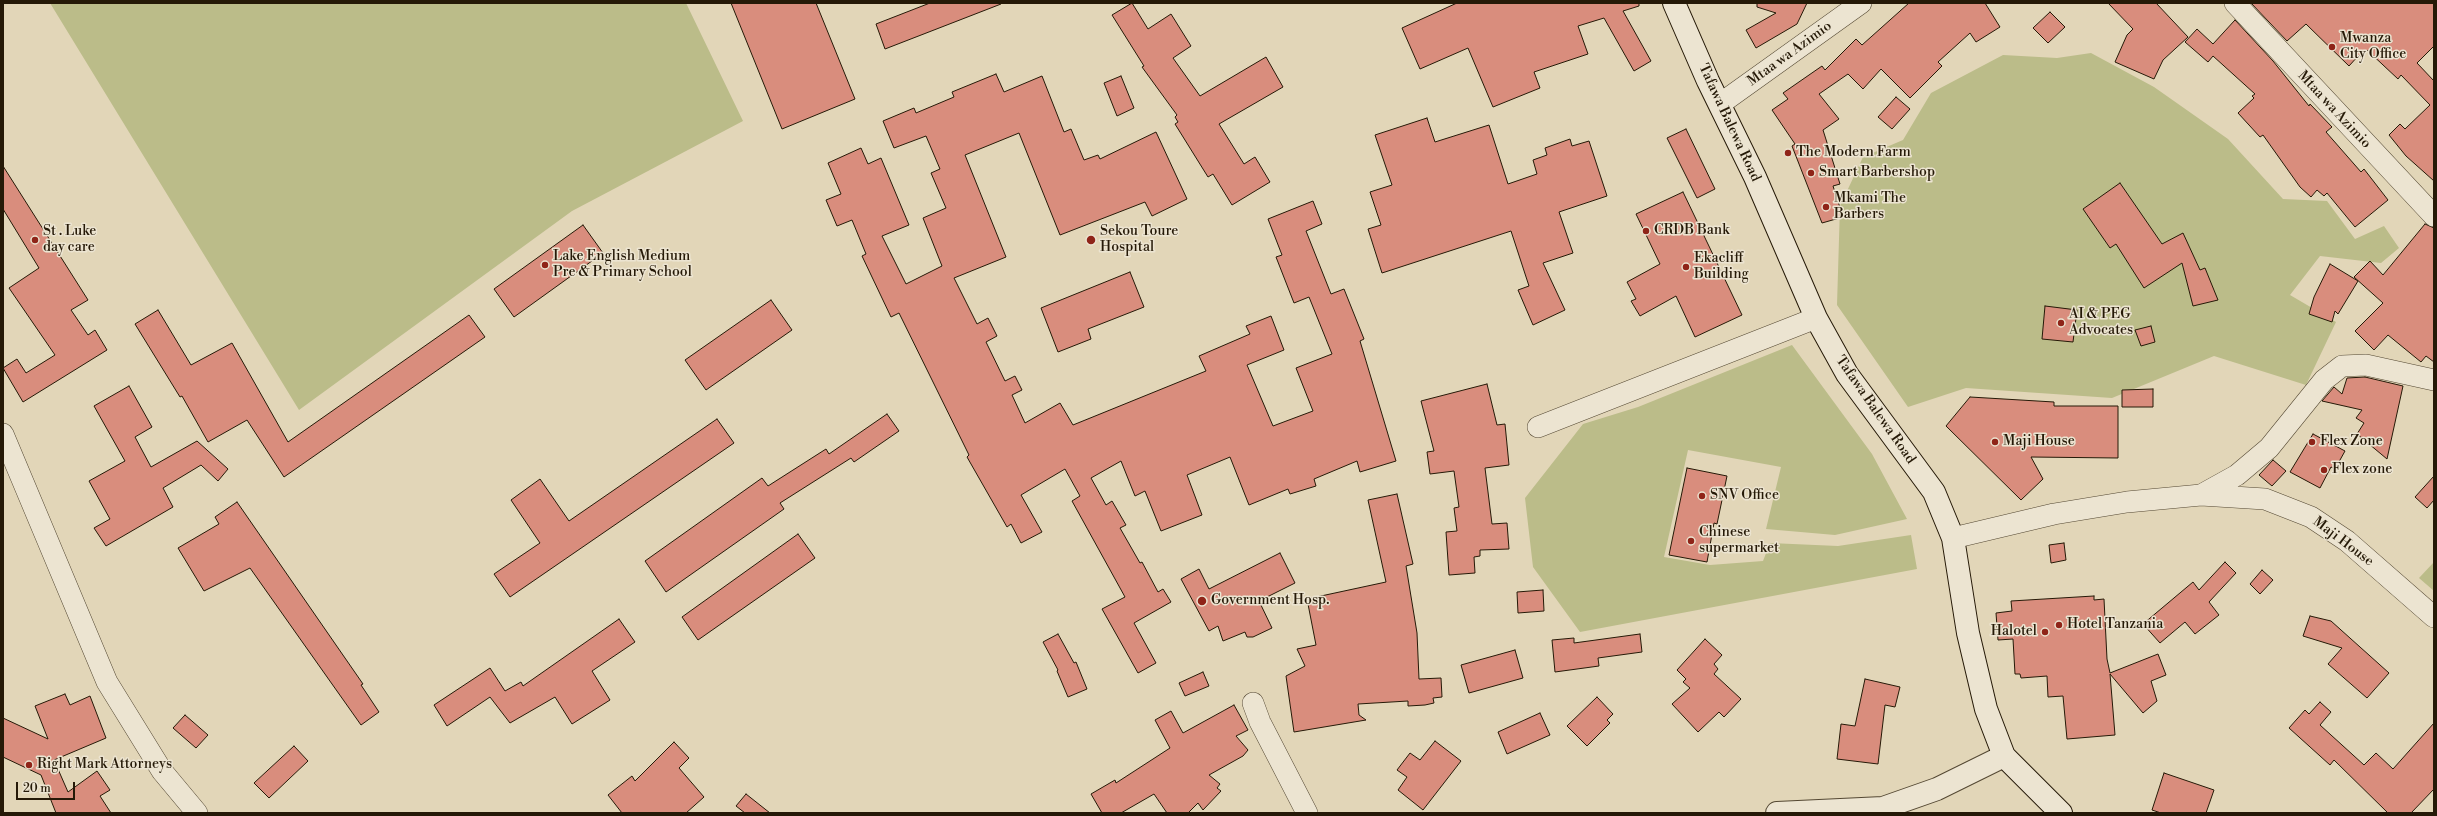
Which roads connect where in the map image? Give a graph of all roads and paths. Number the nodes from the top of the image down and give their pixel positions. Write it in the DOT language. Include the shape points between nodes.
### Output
graph roads {
  1 [pos="1674,3"];
  2 [pos="1861,3"];
  3 [pos="2235,3"];
  4 [pos="1720,104"];
  5 [pos="2434,216"];
  6 [pos="1816,318"];
  7 [pos="2434,380"];
  8 [pos="1538,427"];
  9 [pos="3,434"];
  10 [pos="2201,495"];
  11 [pos="1953,538"];
  12 [pos="2434,617"];
  13 [pos="1253,703"];
  14 [pos="2004,756"];
  15 [pos="197,813"];
  16 [pos="1307,813"];
  17 [pos="1777,813"];
  18 [pos="2061,813"];
  1 -- 4 [label="main road, Tafawa Balewa Road"];
  2 -- 4 [label="street, Mtaa wa Azimio"];
  3 -- 5 [label="street, Mtaa wa Azimio"];
  4 -- 6 [label="main road, Tafawa Balewa Road" via="1755,177"];
  6 -- 8 [label="street"];
  6 -- 11 [label="main road, Tafawa Balewa Road" via="1847,374 1934,492"];
  7 -- 10 [label="street" via="2366,365 2342,366 2324,380 2269,448 2237,475"];
  9 -- 15 [label="street" via="108,682 162,771"];
  10 -- 11 [label="street, Maji House" via="2127,502 2054,514"];
  10 -- 12 [label="street, Maji House" via="2265,499 2311,517 2347,541"];
  11 -- 14 [label="main road, Tafawa Balewa Road" via="1968,634 1986,709"];
  13 -- 16 [label="street" via="1260,722"];
  14 -- 17 [label="main road" via="1937,789 1883,808"];
  14 -- 18 [label="main road, Tafawa Balewa Road"];
}
